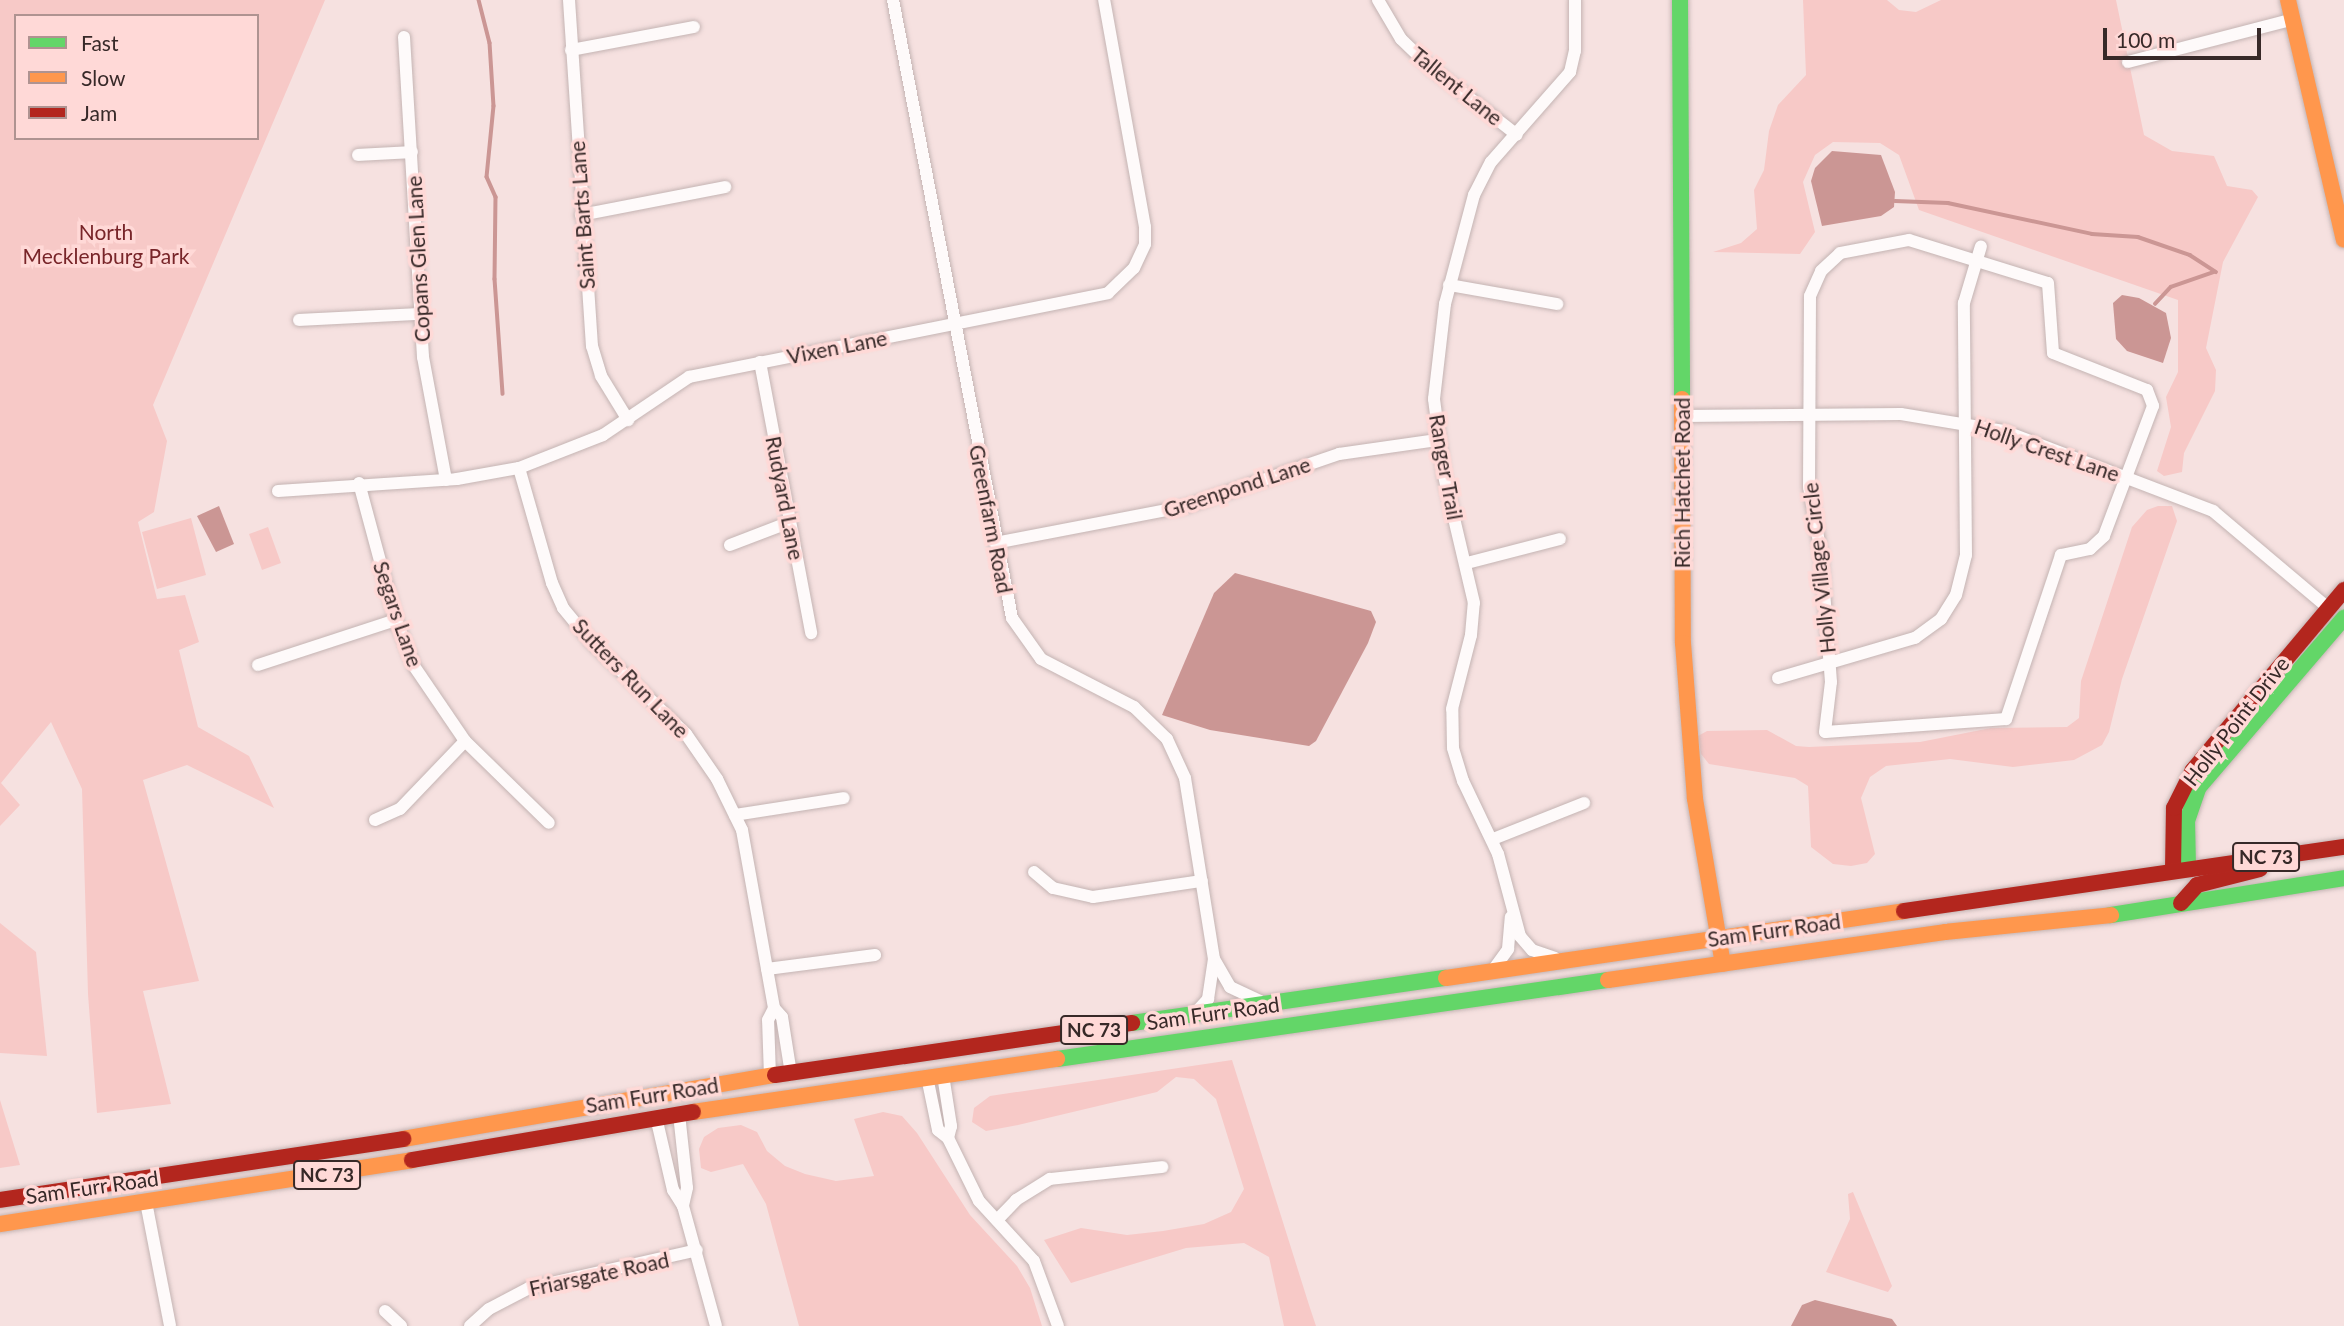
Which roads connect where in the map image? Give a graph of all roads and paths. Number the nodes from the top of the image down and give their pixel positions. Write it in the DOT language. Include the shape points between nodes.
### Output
graph roads {
  1 [pos="569,0"];
  2 [pos="893,0"];
  3 [pos="1104,0"];
  4 [pos="1378,0"];
  5 [pos="1575,0"];
  6 [pos="1680,0"];
  7 [pos="2288,0"];
  8 [pos="2294,19"];
  9 [pos="694,27"];
  10 [pos="404,37"];
  11 [pos="571,50"];
  12 [pos="2128,62"];
  13 [pos="1517,135"];
  14 [pos="412,152"];
  15 [pos="358,155"];
  16 [pos="725,187"];
  17 [pos="581,215"];
  18 [pos="2344,240"];
  19 [pos="1979,252"];
  20 [pos="1449,285"];
  21 [pos="1557,304"];
  22 [pos="419,314"];
  23 [pos="299,320"];
  24 [pos="954,325"];
  25 [pos="760,362"];
  26 [pos="1809,414"];
  27 [pos="1682,416"];
  28 [pos="628,420"];
  29 [pos="1964,423"];
  30 [pos="1437,440"];
  31 [pos="519,468"];
  32 [pos="2127,477"];
  33 [pos="446,480"];
  34 [pos="359,483"];
  35 [pos="278,491"];
  36 [pos="790,522"];
  37 [pos="1560,540"];
  38 [pos="995,543"];
  39 [pos="730,545"];
  40 [pos="1467,563"];
  41 [pos="2344,590"];
  42 [pos="2328,608"];
  43 [pos="2344,618"];
  44 [pos="396,620"];
  45 [pos="811,633"];
  46 [pos="1829,663"];
  47 [pos="258,665"];
  48 [pos="1779,678"];
  49 [pos="2259,716"];
  50 [pos="465,741"];
  51 [pos="844,797"];
  52 [pos="1584,803"];
  53 [pos="735,815"];
  54 [pos="375,820"];
  55 [pos="549,823"];
  56 [pos="1493,839"];
  57 [pos="2344,848"];
  58 [pos="2180,869"];
  59 [pos="1034,872"];
  60 [pos="2344,878"];
  61 [pos="1202,881"];
  62 [pos="2181,903"];
  63 [pos="1511,917"];
  64 [pos="1993,926"];
  65 [pos="1719,939"];
  66 [pos="875,955"];
  67 [pos="1214,959"];
  68 [pos="1565,961"];
  69 [pos="1723,964"];
  70 [pos="767,969"];
  71 [pos="1490,972"];
  72 [pos="1271,1005"];
  73 [pos="774,1008"];
  74 [pos="1191,1016"];
  75 [pos="1124,1026"];
  76 [pos="791,1074"];
  77 [pos="770,1076"];
  78 [pos="935,1076"];
  79 [pos="678,1114"];
  80 [pos="656,1117"];
  81 [pos="576,1130"];
  82 [pos="302,1156"];
  83 [pos="1162,1167"];
  84 [pos="0,1200"];
  85 [pos="146,1202"];
  86 [pos="684,1206"];
  87 [pos="997,1220"];
  88 [pos="0,1224"];
  89 [pos="697,1251"];
  90 [pos="386,1311"];
  91 [pos="170,1326"];
  92 [pos="401,1326"];
  93 [pos="470,1326"];
  94 [pos="716,1326"];
  95 [pos="1058,1326"];
  1 -- 11 [label="street, Saint Barts Lane"];
  2 -- 24 [label="street, Greenfarm Road"];
  3 -- 24 [label="street, Vixen Lane" via="1144,216 1140,257 1124,282 1108,293"];
  4 -- 13 [label="street, Tallent Lane" via="1397,33 1430,67"];
  5 -- 13 [label="street, Ranger Trail" via="1575,51 1570,72"];
  6 -- 27 [label="main road, Rich Hatchet Road"];
  7 -- 8 [label="main road"];
  8 -- 12 [label="street"];
  8 -- 18 [label="main road"];
  9 -- 11 [label="street"];
  10 -- 14 [label="street, Copans Glen Lane"];
  11 -- 17 [label="street, Saint Barts Lane"];
  13 -- 20 [label="street, Ranger Trail" via="1481,178"];
  14 -- 15 [label="street"];
  14 -- 22 [label="street, Copans Glen Lane"];
  16 -- 17 [label="street"];
  17 -- 28 [label="street, Saint Barts Lane" via="595,363"];
  19 -- 26 [label="street, Holly Village Circle" via="1900,240 1856,247 1828,262 1813,282 1810,296"];
  19 -- 29 [label="street" via="1964,303"];
  19 -- 32 [label="street, Holly Village Circle" via="2048,282 2051,348 2059,357 2151,394 2153,407"];
  20 -- 21 [label="street"];
  20 -- 30 [label="street, Ranger Trail" via="1435,371"];
  22 -- 23 [label="street"];
  22 -- 33 [label="street, Copans Glen Lane" via="427,385"];
  24 -- 25 [label="street, Vixen Lane"];
  24 -- 38 [label="street, Greenfarm Road"];
  25 -- 28 [label="street, Vixen Lane" via="688,377"];
  25 -- 36 [label="street, Rudyard Lane"];
  26 -- 27 [label="street, Holly Crest Lane"];
  26 -- 29 [label="street, Holly Crest Lane" via="1901,414"];
  26 -- 46 [label="street, Holly Village Circle" via="1809,487 1821,553"];
  27 -- 65 [label="main road, Rich Hatchet Road" via="1688,729"];
  28 -- 31 [label="street, Vixen Lane" via="586,444"];
  29 -- 32 [label="street, Holly Crest Lane" via="2004,431"];
  29 -- 46 [label="street" via="1966,555 1952,603 1933,626 1915,638"];
  30 -- 38 [label="street, Greenpond Lane" via="1339,454 1187,506"];
  30 -- 40 [label="street, Ranger Trail"];
  31 -- 33 [label="street, Vixen Lane"];
  31 -- 53 [label="street, Sutters Run Lane" via="563,608 592,643 686,734"];
  32 -- 42 [label="street, Holly Crest Lane" via="2213,511"];
  32 -- 46 [label="street, Holly Village Circle" via="2100,542 2082,552 2061,555 2006,719 1825,732"];
  33 -- 34 [label="street, Vixen Lane"];
  34 -- 35 [label="street, Vixen Lane"];
  34 -- 44 [label="street, Segars Lane"];
  36 -- 39 [label="street"];
  36 -- 45 [label="street, Rudyard Lane"];
  37 -- 40 [label="street"];
  38 -- 61 [label="street, Greenfarm Road" via="1008,608 1031,649 1057,668 1134,707 1171,747 1185,778"];
  40 -- 56 [label="street, Ranger Trail" via="1473,623 1454,701 1453,748 1463,781"];
  41 -- 42 [label="main road, Holly Point Drive"];
  42 -- 49 [label="main road" via="2331,612 2325,624"];
  42 -- 58 [label="main road, Holly Point Drive" via="2193,770 2174,808"];
  43 -- 49 [label="main road, Holly Point Drive"];
  44 -- 47 [label="street"];
  44 -- 50 [label="street, Segars Lane" via="414,666"];
  46 -- 48 [label="street"];
  49 -- 58 [label="main road, Holly Point Drive" via="2199,787 2187,821"];
  50 -- 54 [label="street" via="400,809"];
  50 -- 55 [label="street, Segars Lane"];
  51 -- 53 [label="street"];
  52 -- 56 [label="street"];
  53 -- 70 [label="street, Sutters Run Lane" via="752,871"];
  56 -- 63 [label="street, Ranger Trail"];
  57 -- 58 [label="main road, Sam Furr Road / NC 73"];
  57 -- 62 [label="main road" via="2205,883"];
  58 -- 64 [label="main road" via="2164,882 2065,899"];
  58 -- 65 [label="main road, Sam Furr Road / NC 73"];
  59 -- 61 [label="street" via="1053,888 1093,897"];
  60 -- 62 [label="main road, Sam Furr Road / NC 73"];
  61 -- 67 [label="street, Greenfarm Road"];
  62 -- 64 [label="main road, Sam Furr Road / NC 73" via="2083,919"];
  63 -- 68 [label="street, Ranger Trail" via="1532,950"];
  63 -- 71 [label="street, Ranger Trail" via="1508,949"];
  64 -- 69 [label="main road, Sam Furr Road / NC 73"];
  65 -- 68 [label="main road, Sam Furr Road / NC 73"];
  65 -- 69 [label="main road, Rich Hatchet Road"];
  66 -- 70 [label="street"];
  67 -- 72 [label="street, Greenfarm Road" via="1230,987"];
  67 -- 74 [label="street, Greenfarm Road" via="1208,999"];
  68 -- 71 [label="main road, Sam Furr Road / NC 73"];
  69 -- 78 [label="main road, Sam Furr Road / NC 73"];
  70 -- 73 [label="street, Sutters Run Lane"];
  71 -- 72 [label="main road, Sam Furr Road / NC 73"];
  72 -- 74 [label="main road, Sam Furr Road / NC 73"];
  73 -- 76 [label="street, Sutters Run Lane" via="782,1017"];
  73 -- 77 [label="street, Sutters Run Lane" via="768,1020"];
  74 -- 75 [label="main road, Sam Furr Road / NC 73"];
  75 -- 76 [label="main road, Sam Furr Road / NC 73"];
  75 -- 78 [label="main road" via="947,1063"];
  76 -- 77 [label="main road, Sam Furr Road / NC 73"];
  76 -- 81 [label="main road" via="776,1087"];
  77 -- 82 [label="main road, Sam Furr Road / NC 73"];
  78 -- 79 [label="main road, Sam Furr Road / NC 73"];
  78 -- 87 [label="street" via="938,1130 948,1138 968,1185"];
  79 -- 80 [label="main road, Sam Furr Road / NC 73"];
  79 -- 86 [label="street" via="687,1188"];
  80 -- 81 [label="main road, Sam Furr Road / NC 73"];
  80 -- 86 [label="street" via="673,1190"];
  81 -- 85 [label="main road, Sam Furr Road / NC 73"];
  82 -- 84 [label="main road, Sam Furr Road / NC 73"];
  82 -- 85 [label="main road" via="218,1180 160,1189 147,1195"];
  83 -- 87 [label="street" via="1050,1179 1016,1200"];
  85 -- 88 [label="main road, Sam Furr Road / NC 73"];
  85 -- 91 [label="street"];
  86 -- 89 [label="street"];
  87 -- 95 [label="street" via="1034,1261"];
  89 -- 93 [label="street, Friarsgate Road" via="529,1288 489,1309"];
  89 -- 94 [label="street"];
  90 -- 92 [label="street"];
}
